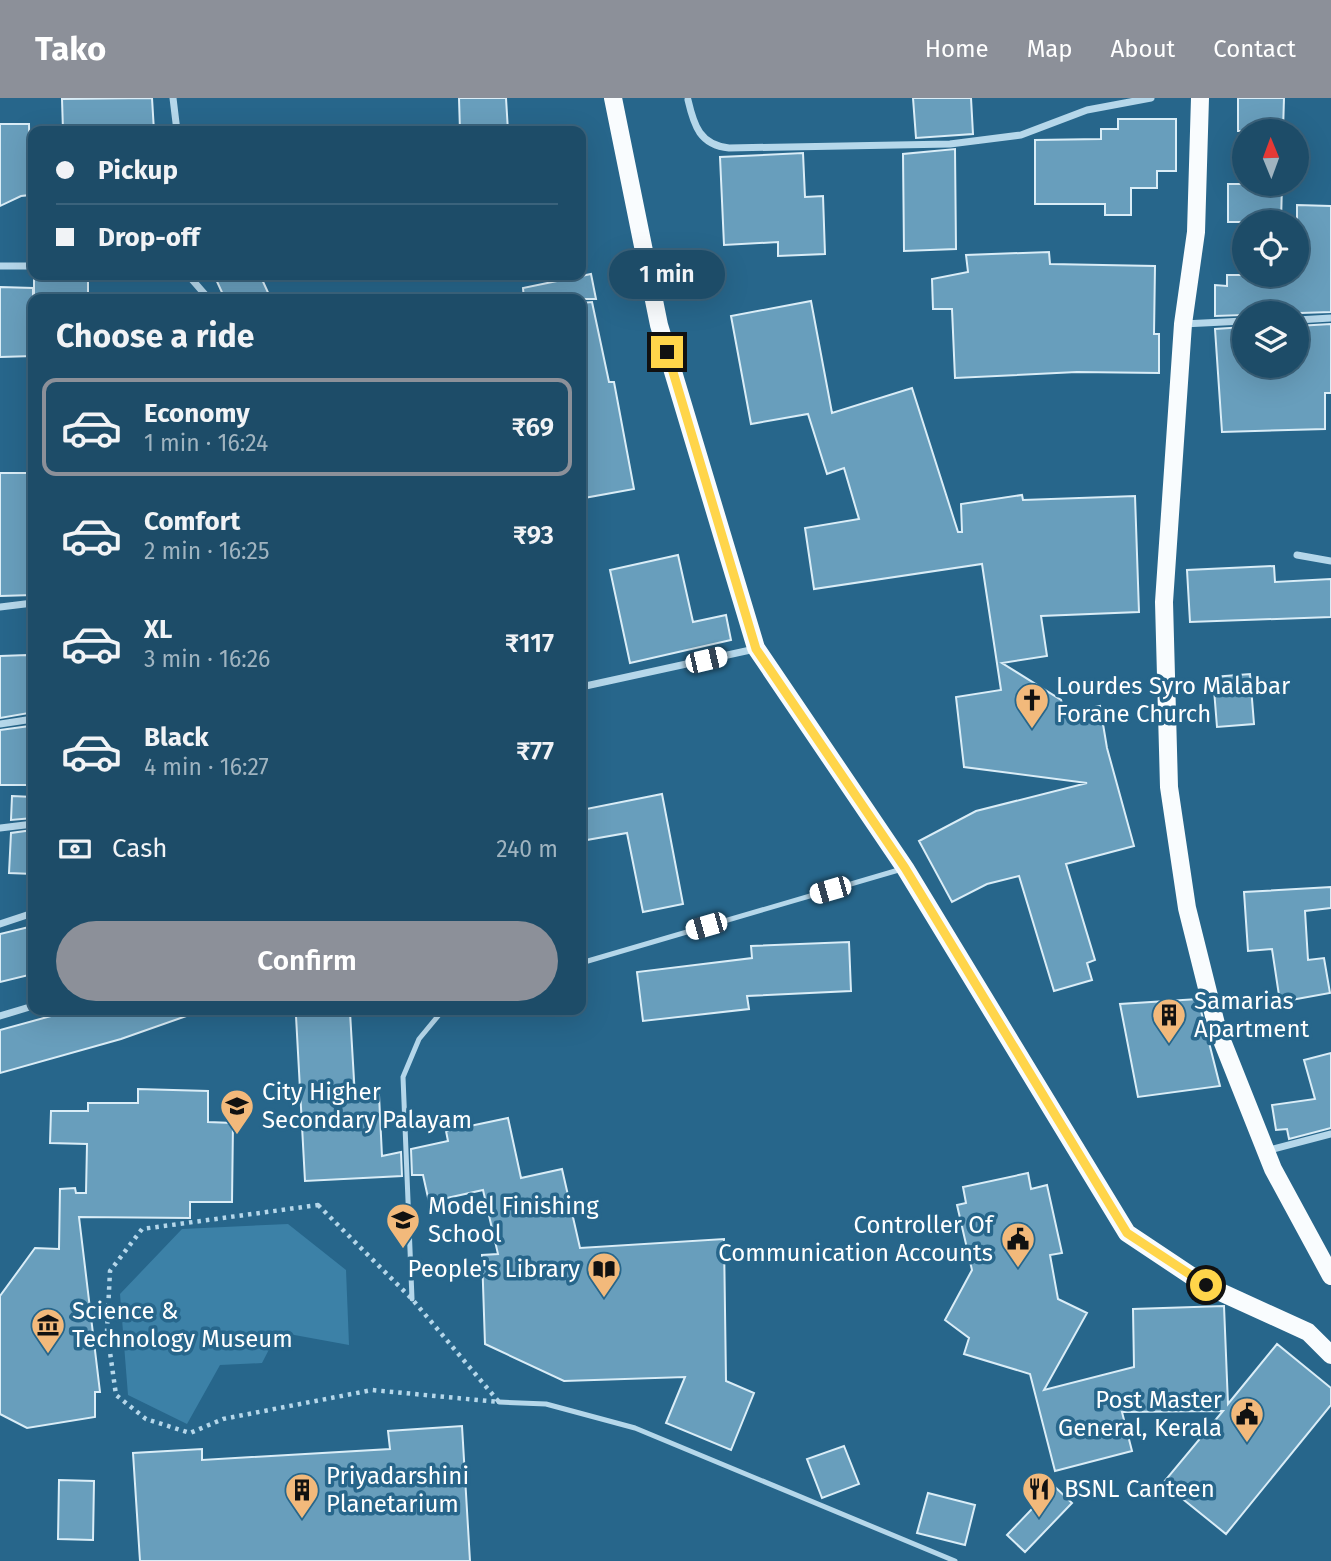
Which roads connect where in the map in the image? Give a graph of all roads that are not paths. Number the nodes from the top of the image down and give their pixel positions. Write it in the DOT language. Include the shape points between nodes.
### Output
graph roads {
  1 [pos="173,98"];
  2 [pos="613,98"];
  3 [pos="1151,98"];
  4 [pos="1200,98"];
  5 [pos="688,100"];
  6 [pos="176,126"];
  7 [pos="0,266"];
  8 [pos="28,266"];
  9 [pos="192,280"];
  10 [pos="205,294"];
  11 [pos="1331,318"];
  12 [pos="1309,319"];
  13 [pos="1232,322"];
  14 [pos="1182,324"];
  15 [pos="1297,555"];
  16 [pos="1331,561"];
  17 [pos="28,604"];
  18 [pos="0,607"];
  19 [pos="756,649"];
  20 [pos="586,686"];
  21 [pos="28,720"];
  22 [pos="0,723"];
  23 [pos="28,825"];
  24 [pos="0,828"];
  25 [pos="905,868"];
  26 [pos="28,915"];
  27 [pos="0,924"];
  28 [pos="586,962"];
  29 [pos="28,1008"];
  30 [pos="439,1015"];
  31 [pos="0,1016"];
  32 [pos="1331,1134"];
  33 [pos="1266,1151"];
  34 [pos="1331,1276"];
  35 [pos="412,1298"];
  36 [pos="1331,1355"];
  37 [pos="499,1402"];
  38 [pos="956,1561"];
  1 -- 6 [label="street"];
  2 -- 19 [label="main road" via="659,325"];
  3 -- 5 [label="street" via="1087,110 1021,135 950,144 729,148 715,146 700,136"];
  4 -- 14 [label="main road" via="1196,232"];
  7 -- 8 [label="street"];
  9 -- 10 [label="street"];
  11 -- 12 [label="street"];
  13 -- 14 [label="street"];
  14 -- 33 [label="main road" via="1164,602 1169,787 1187,908 1217,1028"];
  15 -- 16 [label="street"];
  17 -- 18 [label="street"];
  19 -- 20 [label="street"];
  19 -- 25 [label="main road"];
  21 -- 22 [label="street"];
  23 -- 24 [label="street"];
  25 -- 28 [label="lane"];
  25 -- 36 [label="main road" via="1127,1233 1206,1285 1308,1332"];
  26 -- 27 [label="street"];
  29 -- 31 [label="street"];
  30 -- 35 [label="lane" via="418,1039 403,1077"];
  32 -- 33 [label="street"];
  33 -- 34 [label="main road"];
  37 -- 38 [label="lane" via="546,1404 635,1428"];
}
